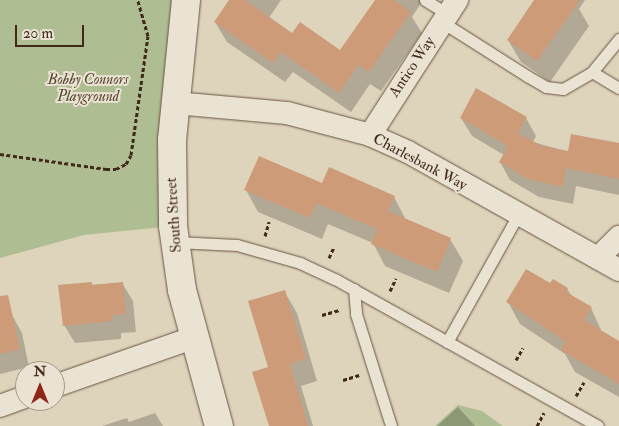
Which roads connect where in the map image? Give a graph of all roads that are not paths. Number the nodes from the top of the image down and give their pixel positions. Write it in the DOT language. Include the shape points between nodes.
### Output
graph roads {
  1 [pos="186,0"];
  2 [pos="425,0"];
  3 [pos="449,12"];
  4 [pos="619,38"];
  5 [pos="592,72"];
  6 [pos="619,88"];
  7 [pos="174,103"];
  8 [pos="370,135"];
  9 [pos="518,215"];
  10 [pos="619,237"];
  11 [pos="174,242"];
  12 [pos="598,258"];
  13 [pos="619,270"];
  14 [pos="354,289"];
  15 [pos="193,338"];
  16 [pos="447,342"];
  17 [pos="65,383"];
  18 [pos="15,401"];
  19 [pos="0,406"];
  20 [pos="219,426"];
  21 [pos="391,426"];
  22 [pos="598,426"];
  1 -- 7 [label="main road, South Street"];
  2 -- 3 [label="lane"];
  3 -- 5 [label="lane" via="546,87 563,89"];
  3 -- 8 [label="street, Antico Way"];
  4 -- 5 [label="lane"];
  5 -- 6 [label="lane"];
  7 -- 8 [label="street, Charlesbank Way" via="287,113"];
  7 -- 11 [label="main road, South Street" via="171,185"];
  8 -- 9 [label="street, Charlesbank Way" via="408,152"];
  9 -- 12 [label="street, Charlesbank Way"];
  9 -- 16 [label="lane"];
  10 -- 12 [label="street"];
  11 -- 14 [label="lane" via="225,243 268,252"];
  11 -- 15 [label="main road, South Street"];
  12 -- 13 [label="street, Charlesbank Way"];
  14 -- 16 [label="lane"];
  14 -- 21 [label="lane" via="356,314"];
  15 -- 17 [label="street"];
  15 -- 20 [label="main road, South Street"];
  16 -- 22 [label="lane"];
  18 -- 19 [label="street"];
}
